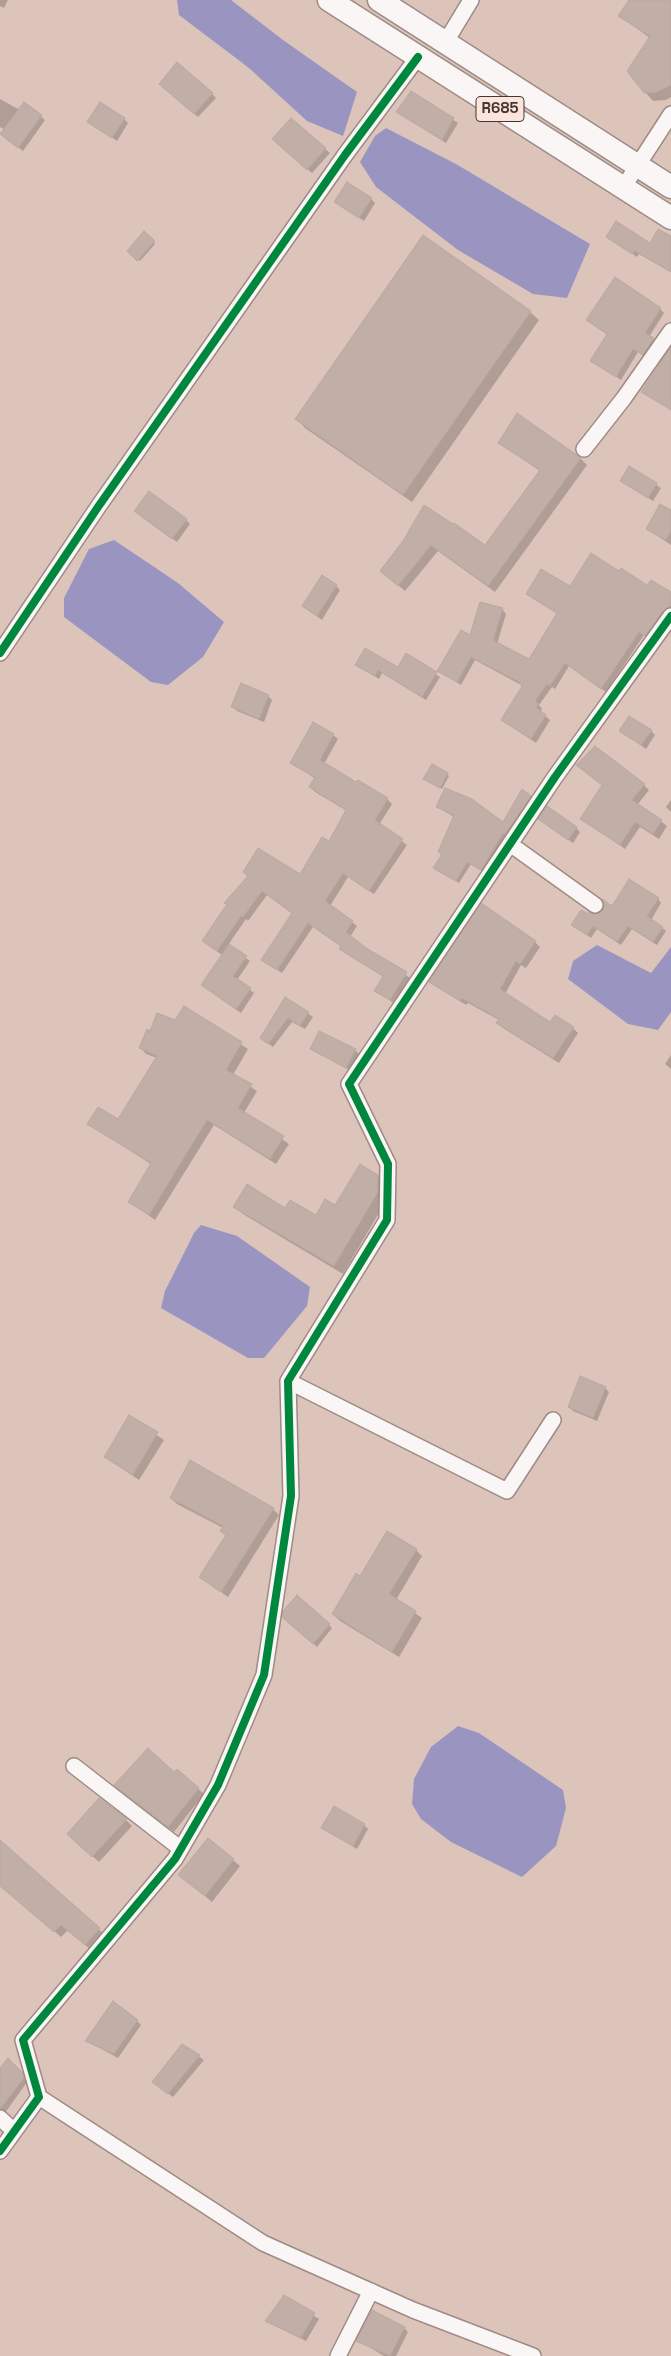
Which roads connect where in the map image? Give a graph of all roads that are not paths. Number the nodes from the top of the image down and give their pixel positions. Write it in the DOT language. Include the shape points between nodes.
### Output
graph roads {
  1 [pos="329,0"];
  2 [pos="380,0"];
  3 [pos="471,0"];
  4 [pos="445,43"];
  5 [pos="418,57"];
  6 [pos="671,114"];
  7 [pos="638,166"];
  8 [pos="671,187"];
  9 [pos="624,188"];
  10 [pos="671,218"];
  11 [pos="671,332"];
  12 [pos="584,449"];
  13 [pos="671,616"];
  14 [pos="0,653"];
  15 [pos="510,844"];
  16 [pos="595,905"];
  17 [pos="288,1381"];
  18 [pos="553,1420"];
  19 [pos="74,1766"];
  20 [pos="181,1849"];
  21 [pos="39,2097"];
  22 [pos="0,2118"];
  23 [pos="14,2131"];
  24 [pos="0,2151"];
  25 [pos="371,2291"];
  26 [pos="338,2356"];
  27 [pos="533,2356"];
  1 -- 5 [label="main road, R685"];
  2 -- 4 [label="main road, R685"];
  3 -- 4 [label="street"];
  4 -- 7 [label="main road, R685"];
  5 -- 9 [label="main road, R685"];
  5 -- 14 [label="street" via="345,154"];
  6 -- 7 [label="street"];
  7 -- 8 [label="main road, R685"];
  7 -- 9 [label="street"];
  9 -- 10 [label="main road, R685"];
  11 -- 12 [label="street"];
  13 -- 15 [label="street"];
  15 -- 16 [label="street"];
  15 -- 17 [label="street" via="349,1084 388,1164 387,1220"];
  17 -- 18 [label="street" via="507,1491"];
  17 -- 20 [label="street" via="291,1496 264,1675 218,1784"];
  19 -- 20 [label="street"];
  20 -- 21 [label="street" via="23,2040"];
  21 -- 23 [label="street"];
  21 -- 25 [label="street" via="263,2243"];
  22 -- 23 [label="street"];
  23 -- 24 [label="street"];
  25 -- 26 [label="street"];
  25 -- 27 [label="street"];
}
